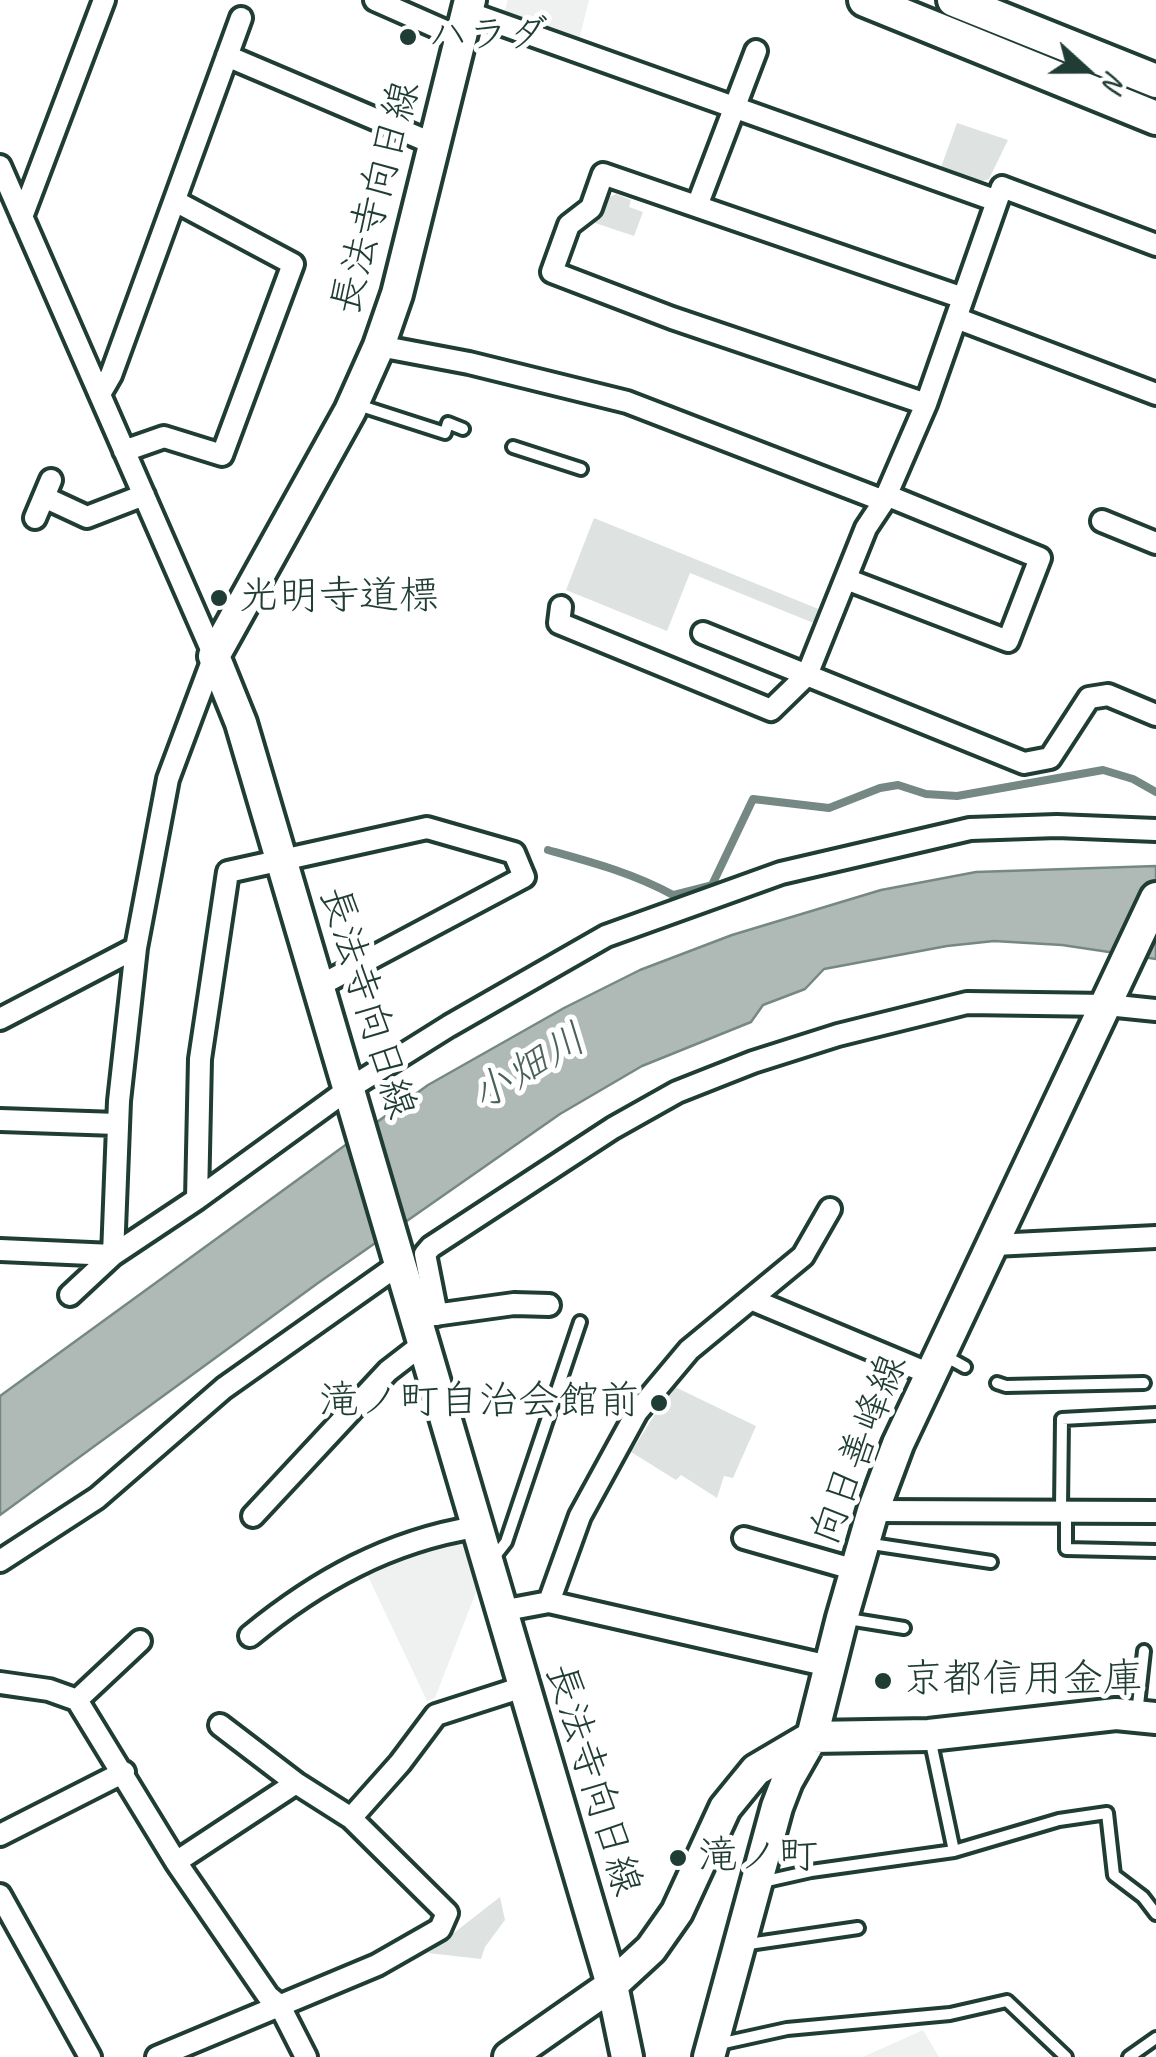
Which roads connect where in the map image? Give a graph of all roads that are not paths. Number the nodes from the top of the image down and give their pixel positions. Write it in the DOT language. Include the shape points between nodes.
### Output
graph roads {
  1 [pos="104,0"];
  2 [pos="375,0"];
  3 [pos="865,0"];
  4 [pos="954,0"];
  5 [pos="466,17"];
  6 [pos="241,18"];
  7 [pos="1043,36"];
  8 [pos="756,50"];
  9 [pos="227,56"];
  10 [pos="1029,66"];
  11 [pos="1156,82"];
  12 [pos="734,107"];
  13 [pos="1156,118"];
  14 [pos="434,144"];
  15 [pos="0,166"];
  16 [pos="174,201"];
  17 [pos="997,201"];
  18 [pos="696,206"];
  19 [pos="22,217"];
  20 [pos="1156,244"];
  21 [pos="960,308"];
  22 [pos="379,346"];
  23 [pos="100,394"];
  24 [pos="1156,394"];
  25 [pos="354,404"];
  26 [pos="926,404"];
  27 [pos="463,428"];
  28 [pos="513,447"];
  29 [pos="124,451"];
  30 [pos="581,469"];
  31 [pos="144,495"];
  32 [pos="885,498"];
  33 [pos="36,518"];
  34 [pos="1102,521"];
  35 [pos="1156,543"];
  36 [pos="846,578"];
  37 [pos="561,607"];
  38 [pos="703,632"];
  39 [pos="214,656"];
  40 [pos="807,675"];
  41 [pos="1156,715"];
  42 [pos="1156,830"];
  43 [pos="282,862"];
  44 [pos="1156,898"];
  45 [pos="136,948"];
  46 [pos="319,986"];
  47 [pos="1111,996"];
  48 [pos="1156,1010"];
  49 [pos="0,1019"];
  50 [pos="350,1088"];
  51 [pos="0,1120"];
  52 [pos="117,1124"];
  53 [pos="198,1199"];
  54 [pos="830,1209"];
  55 [pos="1156,1237"];
  56 [pos="994,1245"];
  57 [pos="0,1250"];
  58 [pos="113,1255"];
  59 [pos="402,1263"];
  60 [pos="70,1294"];
  61 [pos="753,1300"];
  62 [pos="548,1305"];
  63 [pos="580,1322"];
  64 [pos="425,1325"];
  65 [pos="945,1365"];
  66 [pos="997,1383"];
  67 [pos="1144,1383"];
  68 [pos="1156,1414"];
  69 [pos="1064,1509"];
  70 [pos="873,1512"];
  71 [pos="1156,1512"];
  72 [pos="253,1516"];
  73 [pos="476,1527"];
  74 [pos="744,1538"];
  75 [pos="1156,1551"];
  76 [pos="860,1557"];
  77 [pos="0,1560"];
  78 [pos="992,1562"];
  79 [pos="487,1564"];
  80 [pos="549,1602"];
  81 [pos="500,1610"];
  82 [pos="842,1618"];
  83 [pos="904,1628"];
  84 [pos="250,1636"];
  85 [pos="140,1641"];
  86 [pos="1144,1651"];
  87 [pos="830,1666"];
  88 [pos="0,1683"];
  89 [pos="523,1688"];
  90 [pos="77,1700"];
  91 [pos="1146,1716"];
  92 [pos="220,1725"];
  93 [pos="930,1735"];
  94 [pos="812,1737"];
  95 [pos="124,1772"];
  96 [pos="296,1783"];
  97 [pos="351,1818"];
  98 [pos="0,1834"];
  99 [pos="954,1851"];
  100 [pos="176,1862"];
  101 [pos="758,1883"];
  102 [pos="1156,1893"];
  103 [pos="0,1895"];
  104 [pos="1144,1897"];
  105 [pos="1156,1914"];
  106 [pos="858,1928"];
  107 [pos="741,1945"];
  108 [pos="612,1985"];
  109 [pos="280,2006"];
  110 [pos="1156,2038"];
  111 [pos="711,2051"];
  112 [pos="90,2057"];
  113 [pos="157,2057"];
  114 [pos="306,2057"];
  115 [pos="510,2057"];
  116 [pos="627,2057"];
  117 [pos="1066,2057"];
  118 [pos="1129,2057"];
  1 -- 19 [label="street"];
  2 -- 5 [label="street"];
  3 -- 10 [label="main road"];
  4 -- 7 [label="main road"];
  5 -- 12 [label="street"];
  5 -- 14 [label="main road, 長法寺向日線"];
  6 -- 9 [label="street"];
  7 -- 10 [label="main road"];
  7 -- 11 [label="main road"];
  8 -- 12 [label="street"];
  9 -- 14 [label="street"];
  9 -- 16 [label="street"];
  10 -- 13 [label="main road"];
  12 -- 17 [label="street"];
  12 -- 18 [label="street"];
  14 -- 22 [label="main road, 長法寺向日線"];
  15 -- 19 [label="street"];
  16 -- 23 [label="street"];
  16 -- 29 [label="street" via="292,264 222,454 164,438"];
  17 -- 20 [label="street" via="1002,186"];
  17 -- 21 [label="street"];
  18 -- 21 [label="street"];
  18 -- 26 [label="street" via="603,174 591,208 569,224 552,272"];
  19 -- 23 [label="street"];
  21 -- 24 [label="street"];
  21 -- 26 [label="street"];
  22 -- 25 [label="main road, 長法寺向日線"];
  22 -- 32 [label="street" via="627,402"];
  23 -- 29 [label="street"];
  25 -- 27 [label="lane" via="445,433 448,422"];
  25 -- 39 [label="main road, 長法寺向日線"];
  26 -- 32 [label="street"];
  28 -- 30 [label="lane"];
  29 -- 31 [label="street"];
  31 -- 33 [label="street" via="87,518 48,488"];
  31 -- 39 [label="street"];
  32 -- 36 [label="street"];
  32 -- 36 [label="street" via="1040,558 1008,641"];
  34 -- 35 [label="street"];
  36 -- 40 [label="street"];
  37 -- 40 [label="street" via="559,623 771,710"];
  38 -- 40 [label="street"];
  39 -- 43 [label="main road, 長法寺向日線"];
  39 -- 45 [label="street" via="168,779"];
  40 -- 41 [label="street" via="1024,764 1050,758 1089,698 1108,695"];
  42 -- 50 [label="street" via="970,829 781,873 606,936"];
  43 -- 46 [label="main road, 長法寺向日線"];
  43 -- 46 [label="street" via="427,828 514,853 524,877"];
  43 -- 53 [label="street" via="228,872 200,1059"];
  44 -- 47 [label="main road, 向日善峰線"];
  45 -- 49 [label="street"];
  45 -- 52 [label="street"];
  46 -- 50 [label="main road, 長法寺向日線"];
  47 -- 48 [label="street"];
  47 -- 56 [label="main road, 向日善峰線"];
  47 -- 64 [label="street" via="967,1003 838,1035 678,1092 431,1247"];
  50 -- 53 [label="street"];
  50 -- 59 [label="main road, 長法寺向日線"];
  51 -- 52 [label="street"];
  52 -- 58 [label="street"];
  53 -- 58 [label="street"];
  54 -- 61 [label="street" via="803,1256"];
  55 -- 56 [label="street" via="1086,1232"];
  56 -- 65 [label="main road, 向日善峰線"];
  57 -- 58 [label="street"];
  58 -- 60 [label="street"];
  59 -- 64 [label="main road, 長法寺向日線"];
  59 -- 77 [label="street" via="224,1388 97,1498"];
  61 -- 65 [label="street"];
  61 -- 80 [label="street" via="690,1350 637,1412 584,1506"];
  62 -- 64 [label="street" via="514,1304"];
  63 -- 79 [label="lane" via="506,1542"];
  64 -- 72 [label="street"];
  64 -- 73 [label="main road, 長法寺向日線"];
  65 -- 70 [label="main road, 向日善峰線" via="898,1444"];
  66 -- 67 [label="lane"];
  68 -- 69 [label="lane" via="1062,1420"];
  69 -- 70 [label="street"];
  69 -- 71 [label="street"];
  69 -- 75 [label="lane" via="1066,1549"];
  70 -- 76 [label="main road, 向日善峰線"];
  73 -- 79 [label="main road, 長法寺向日線"];
  73 -- 84 [label="street" via="355,1565"];
  74 -- 76 [label="street"];
  76 -- 78 [label="lane"];
  76 -- 82 [label="main road, 向日善峰線"];
  79 -- 81 [label="main road, 長法寺向日線"];
  80 -- 81 [label="street"];
  80 -- 87 [label="street"];
  81 -- 89 [label="main road, 長法寺向日線"];
  82 -- 83 [label="lane"];
  82 -- 87 [label="main road, 向日善峰線"];
  85 -- 90 [label="street"];
  86 -- 91 [label="lane"];
  87 -- 94 [label="main road, 向日善峰線"];
  88 -- 90 [label="street"];
  89 -- 97 [label="street" via="436,1714"];
  89 -- 108 [label="main road, 長法寺向日線"];
  90 -- 95 [label="street"];
  91 -- 93 [label="main road"];
  92 -- 96 [label="street"];
  93 -- 94 [label="main road"];
  93 -- 99 [label="lane"];
  94 -- 101 [label="main road, 向日善峰線" via="782,1794"];
  94 -- 108 [label="main road" via="756,1770 735,1795 677,1912 651,1949"];
  95 -- 98 [label="street"];
  95 -- 100 [label="street"];
  96 -- 97 [label="street"];
  96 -- 100 [label="street"];
  97 -- 109 [label="street" via="448,1913 440,1929 377,1965"];
  99 -- 101 [label="lane"];
  99 -- 104 [label="lane" via="1107,1813 1114,1876"];
  100 -- 109 [label="street"];
  101 -- 107 [label="main road, 向日善峰線"];
  102 -- 104 [label="lane"];
  103 -- 112 [label="street"];
  104 -- 105 [label="lane"];
  106 -- 107 [label="lane"];
  107 -- 111 [label="main road, 向日善峰線"];
  108 -- 115 [label="main road"];
  108 -- 116 [label="main road, 長法寺向日線"];
  109 -- 113 [label="street"];
  109 -- 114 [label="street"];
  110 -- 118 [label="lane"];
  111 -- 117 [label="lane" via="787,2029 950,2014 1007,2001"];
}
